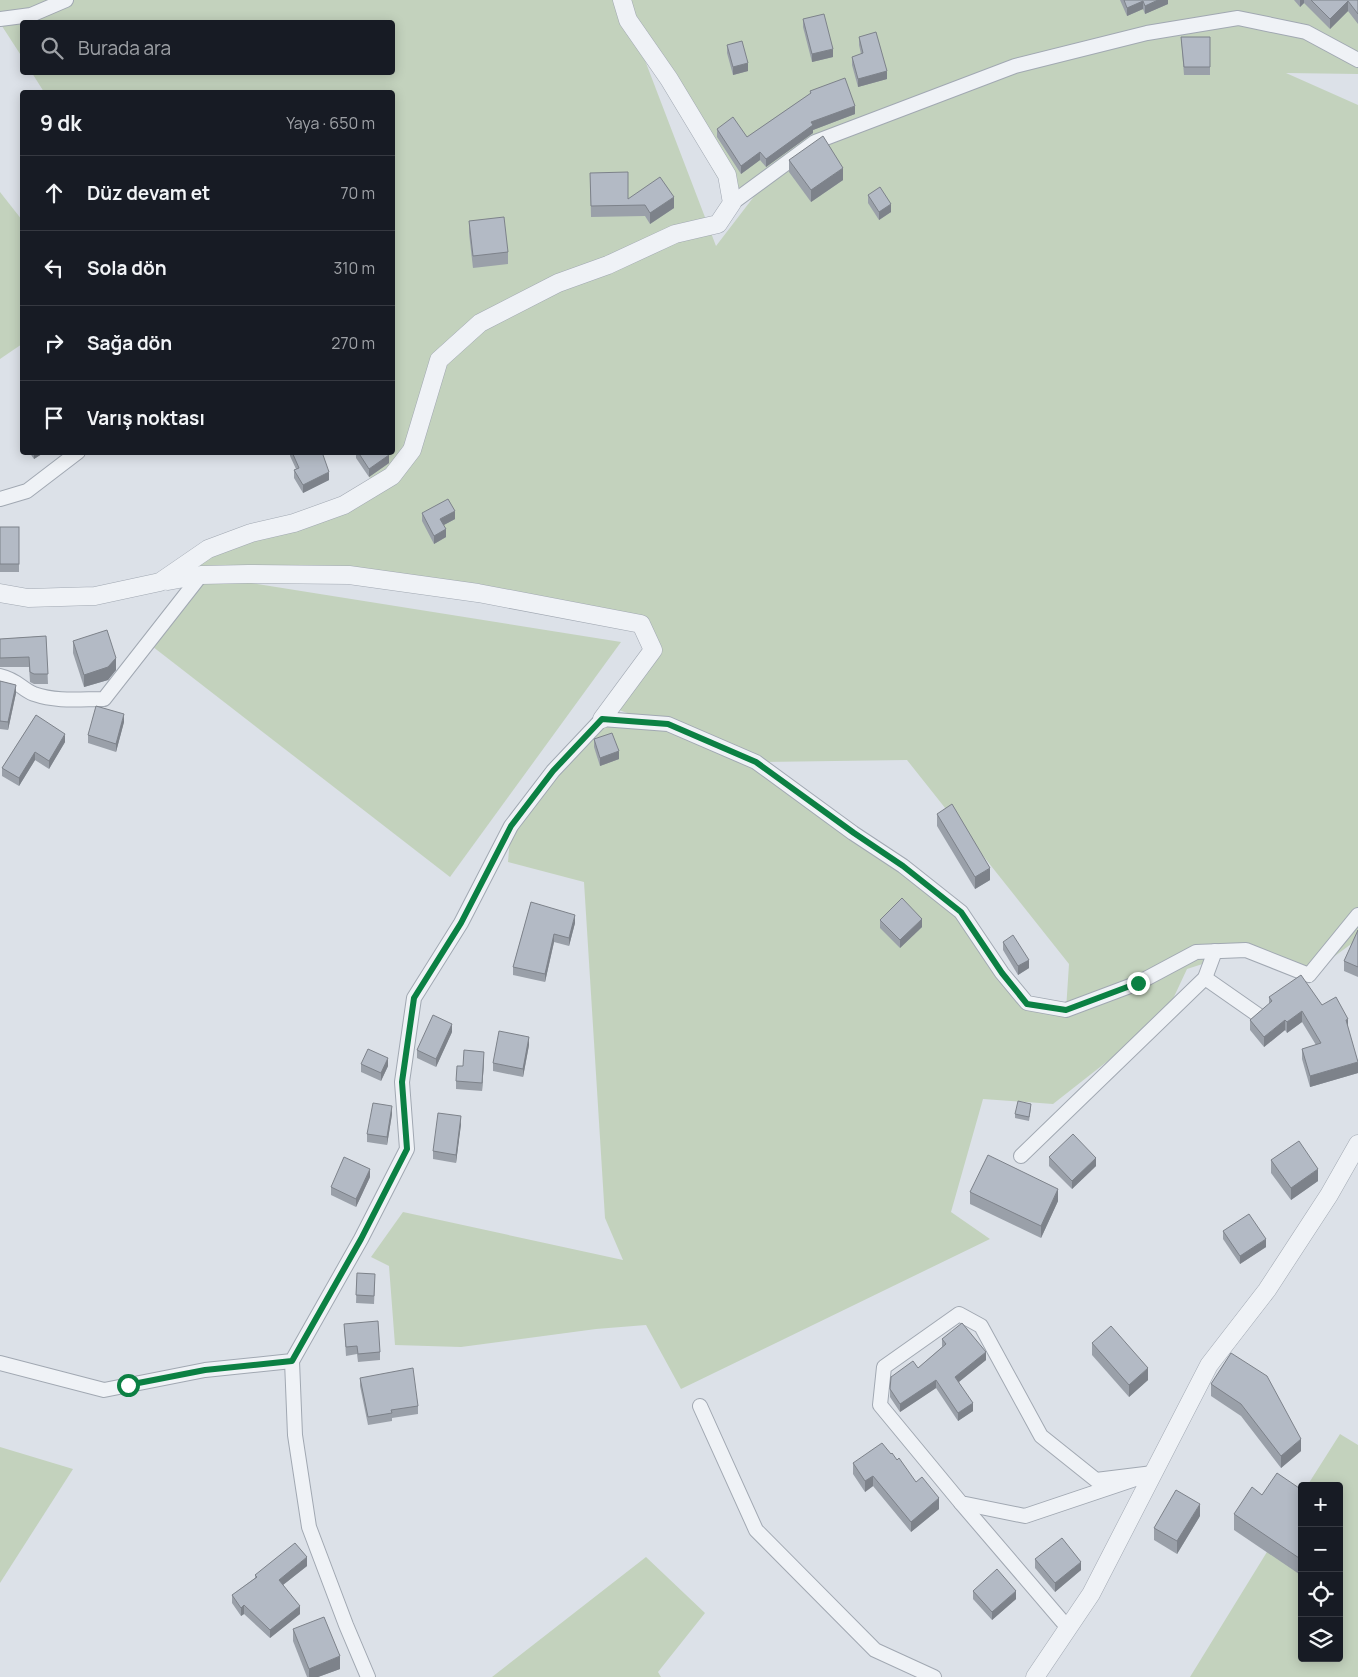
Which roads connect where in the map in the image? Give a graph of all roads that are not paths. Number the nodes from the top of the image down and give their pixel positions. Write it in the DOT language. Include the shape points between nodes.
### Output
graph roads {
  1 [pos="66,0"];
  2 [pos="622,0"];
  3 [pos="0,19"];
  4 [pos="1358,60"];
  5 [pos="732,203"];
  6 [pos="74,455"];
  7 [pos="0,499"];
  8 [pos="201,575"];
  9 [pos="160,582"];
  10 [pos="0,593"];
  11 [pos="0,676"];
  12 [pos="602,719"];
  13 [pos="1358,915"];
  14 [pos="1215,951"];
  15 [pos="1205,978"];
  16 [pos="1258,1015"];
  17 [pos="1358,1144"];
  18 [pos="1021,1156"];
  19 [pos="292,1361"];
  20 [pos="0,1363"];
  21 [pos="700,1406"];
  22 [pos="1153,1473"];
  23 [pos="961,1503"];
  24 [pos="1068,1628"];
  25 [pos="368,1677"];
  26 [pos="934,1677"];
  27 [pos="1036,1677"];
  1 -- 3 [label="street" via="31,15"];
  2 -- 5 [label="street" via="628,20 669,79 727,176"];
  4 -- 5 [label="street" via="1306,32 1238,18 1147,33 1015,66 815,142"];
  5 -- 9 [label="street" via="718,224 675,234 608,265 558,283 480,323 439,360 412,450 392,476 344,505 208,549"];
  6 -- 7 [label="street" via="27,492"];
  8 -- 9 [label="street"];
  8 -- 11 [label="street" via="104,699 60,700 32,693 14,679"];
  8 -- 12 [label="street" via="350,575 478,592 641,624 653,650"];
  9 -- 10 [label="street" via="95,596 28,598"];
  12 -- 14 [label="street" via="668,724 756,762 903,866 961,912 1027,1004 1066,1010 1138,983 1196,952"];
  12 -- 19 [label="street" via="553,771 511,826 461,923 414,998 402,1082 407,1149"];
  13 -- 14 [label="street" via="1309,975 1246,950"];
  14 -- 15 [label="street"];
  15 -- 16 [label="street"];
  15 -- 18 [label="street"];
  17 -- 22 [label="street" via="1267,1290 1210,1365"];
  19 -- 20 [label="street" via="205,1370 104,1390"];
  19 -- 25 [label="street" via="295,1435 309,1527"];
  21 -- 26 [label="street" via="756,1530 876,1650"];
  22 -- 23 [label="street" via="1025,1516"];
  22 -- 23 [label="street" via="1096,1480 1041,1436 980,1326 959,1314 884,1367 880,1405"];
  22 -- 24 [label="street" via="1091,1594"];
  23 -- 24 [label="street"];
  24 -- 27 [label="street"];
}
